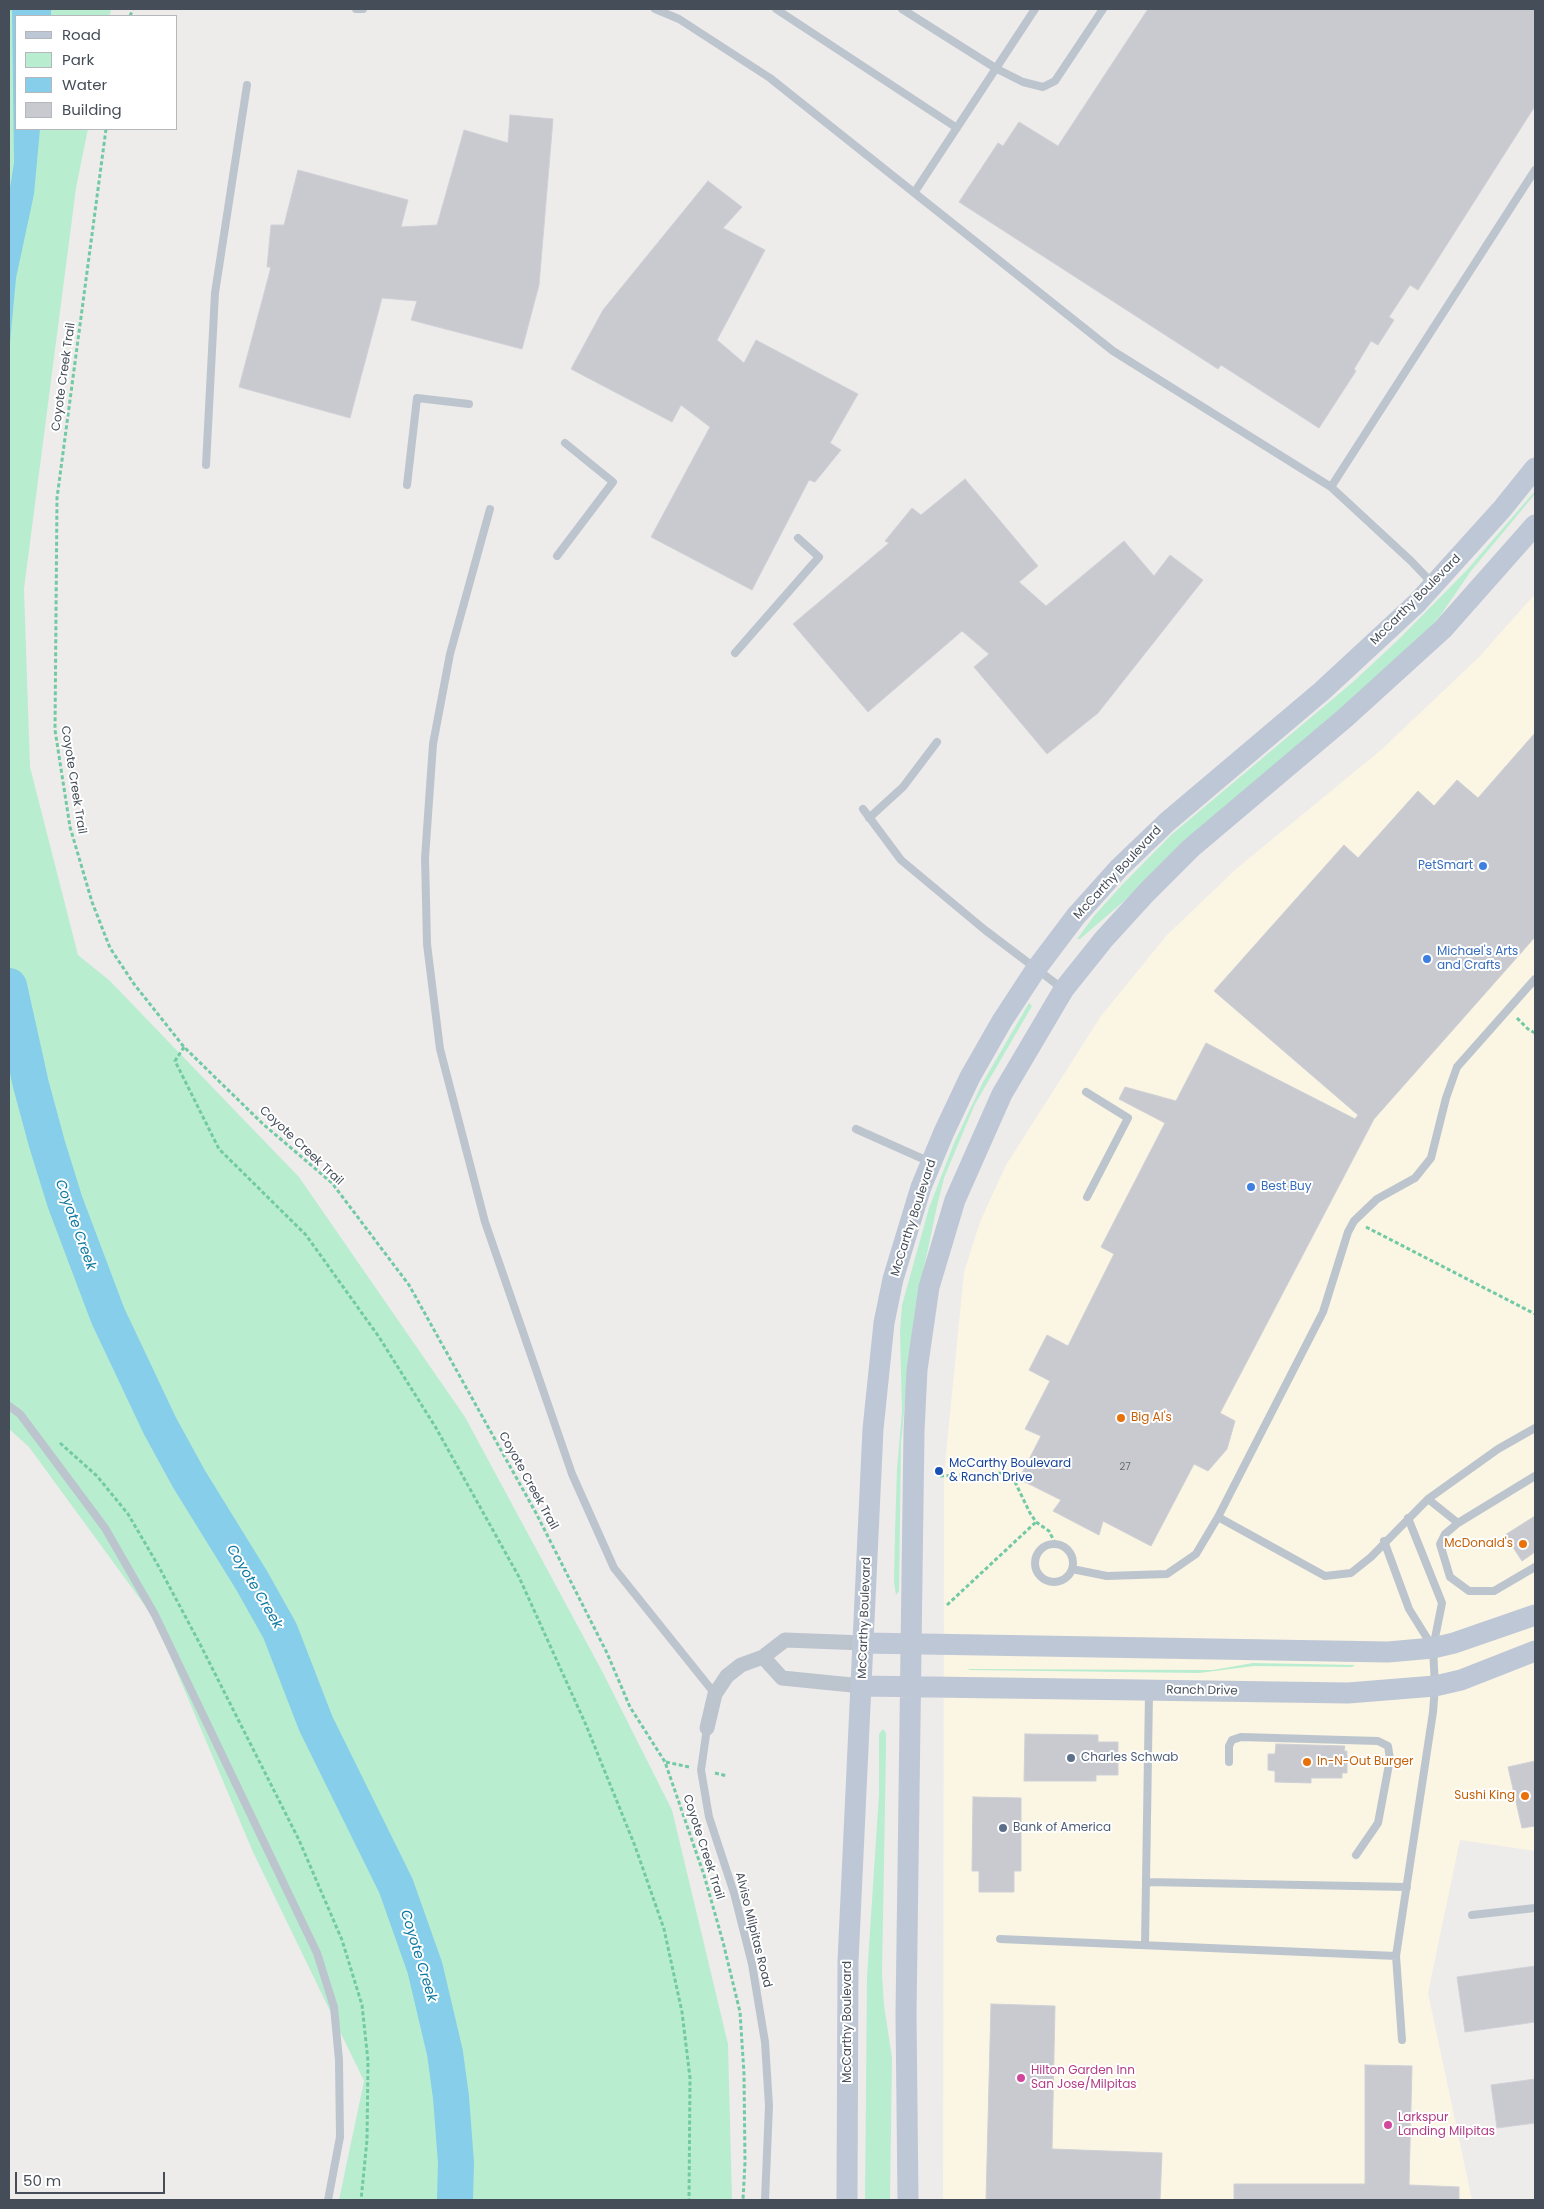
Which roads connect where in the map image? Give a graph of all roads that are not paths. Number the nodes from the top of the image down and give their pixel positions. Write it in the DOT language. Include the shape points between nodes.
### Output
graph roads {
  1 [pos="356,9"];
  2 [pos="363,9"];
  3 [pos="655,9"];
  4 [pos="776,9"];
  5 [pos="902,9"];
  6 [pos="1035,9"];
  7 [pos="1103,9"];
  8 [pos="996,69"];
  9 [pos="247,85"];
  10 [pos="957,128"];
  11 [pos="1535,170"];
  12 [pos="914,193"];
  13 [pos="469,404"];
  14 [pos="565,443"];
  15 [pos="206,465"];
  16 [pos="1535,468"];
  17 [pos="407,485"];
  18 [pos="1331,487"];
  19 [pos="490,509"];
  20 [pos="1535,525"];
  21 [pos="798,538"];
  22 [pos="557,556"];
  23 [pos="1434,585"];
  24 [pos="735,653"];
  25 [pos="937,742"];
  26 [pos="863,809"];
  27 [pos="869,818"];
  28 [pos="1036,969"];
  29 [pos="1535,979"];
  30 [pos="1064,989"];
  31 [pos="1086,1092"];
  32 [pos="856,1130"];
  33 [pos="931,1163"];
  34 [pos="1087,1197"];
  35 [pos="9,1406"];
  36 [pos="1533,1430"];
  37 [pos="1535,1439"];
  38 [pos="1535,1476"];
  39 [pos="1428,1499"];
  40 [pos="1218,1517"];
  41 [pos="1408,1518"];
  42 [pos="1458,1523"];
  43 [pos="1384,1541"];
  44 [pos="1535,1567"];
  45 [pos="1072,1569"];
  46 [pos="1535,1615"];
  47 [pos="864,1644"];
  48 [pos="911,1644"];
  49 [pos="1433,1648"];
  50 [pos="1535,1651"];
  51 [pos="763,1657"];
  52 [pos="862,1686"];
  53 [pos="1435,1686"];
  54 [pos="909,1687"];
  55 [pos="1149,1690"];
  56 [pos="715,1694"];
  57 [pos="707,1728"];
  58 [pos="1229,1762"];
  59 [pos="1356,1854"];
  60 [pos="1146,1882"];
  61 [pos="1407,1887"];
  62 [pos="1535,1908"];
  63 [pos="1472,1915"];
  64 [pos="1000,1939"];
  65 [pos="1145,1944"];
  66 [pos="1396,1956"];
  67 [pos="1402,2040"];
  68 [pos="328,2200"];
  69 [pos="765,2200"];
  70 [pos="847,2200"];
  71 [pos="908,2200"];
  1 -- 2 [label="lane"];
  3 -- 12 [label="lane" via="679,19 770,78"];
  4 -- 10 [label="lane"];
  5 -- 8 [label="lane"];
  6 -- 8 [label="lane"];
  7 -- 8 [label="lane" via="1055,81 1043,87"];
  8 -- 10 [label="lane"];
  9 -- 15 [label="lane" via="215,294"];
  10 -- 12 [label="lane"];
  11 -- 18 [label="lane"];
  12 -- 18 [label="lane" via="1114,351"];
  13 -- 17 [label="lane" via="417,398"];
  14 -- 22 [label="lane" via="613,482"];
  16 -- 23 [label="main road, McCarthy Boulevard"];
  18 -- 23 [label="lane"];
  19 -- 56 [label="lane" via="450,654 433,744 425,858 427,944 440,1049 485,1222 572,1474 614,1568"];
  20 -- 30 [label="main road" via="1442,628 1394,674 1191,848 1146,893"];
  21 -- 24 [label="lane" via="819,557"];
  23 -- 28 [label="main road, McCarthy Boulevard" via="1322,691 1160,828 1076,916"];
  25 -- 27 [label="lane" via="904,787"];
  26 -- 27 [label="lane"];
  27 -- 28 [label="lane" via="901,860"];
  28 -- 30 [label="lane"];
  28 -- 33 [label="main road, McCarthy Boulevard" via="970,1077"];
  29 -- 40 [label="lane" via="1457,1067 1431,1158 1415,1178 1376,1199 1348,1232 1323,1312"];
  30 -- 48 [label="main road" via="1002,1094 977,1147 955,1200 929,1287 921,1330 915,1405"];
  31 -- 34 [label="lane" via="1128,1118"];
  32 -- 33 [label="lane"];
  33 -- 47 [label="main road, McCarthy Boulevard" via="907,1231 884,1323 870,1474"];
  35 -- 68 [label="lane" via="20,1414 105,1528 156,1615 317,1953 334,2007 339,2060 340,2137"];
  36 -- 37 [label="lane"];
  36 -- 39 [label="lane" via="1498,1449"];
  38 -- 42 [label="lane"];
  39 -- 41 [label="lane"];
  39 -- 42 [label="lane"];
  40 -- 43 [label="lane" via="1325,1576 1351,1573"];
  40 -- 45 [label="lane" via="1196,1554 1167,1574 1107,1576"];
  41 -- 43 [label="lane"];
  41 -- 49 [label="lane" via="1442,1603"];
  42 -- 44 [label="lane" via="1445,1534 1440,1544 1450,1577 1470,1591 1494,1591"];
  43 -- 49 [label="lane" via="1409,1609"];
  45 -- 45 [label="lane" via="1056,1582 1049,1581 1038,1573 1035,1566 1037,1552 1048,1544 1056,1543 1072,1555"];
  46 -- 49 [label="main road"];
  47 -- 48 [label="main road"];
  47 -- 51 [label="street" via="785,1640"];
  47 -- 52 [label="main road, McCarthy Boulevard"];
  48 -- 49 [label="main road" via="1345,1652"];
  48 -- 54 [label="main road"];
  49 -- 53 [label="lane"];
  50 -- 53 [label="main road, Ranch Drive"];
  51 -- 52 [label="street" via="782,1678"];
  51 -- 56 [label="street" via="741,1665 726,1676"];
  52 -- 54 [label="main road, Ranch Drive"];
  52 -- 70 [label="main road, McCarthy Boulevard" via="848,1961"];
  53 -- 55 [label="main road, Ranch Drive" via="1308,1694"];
  53 -- 61 [label="lane"];
  54 -- 55 [label="main road, Ranch Drive"];
  54 -- 71 [label="main road"];
  55 -- 60 [label="lane"];
  56 -- 57 [label="street"];
  57 -- 69 [label="lane, Alviso Milpitas Road" via="701,1770 709,1817 734,1893 752,1964 765,2042 769,2106"];
  58 -- 59 [label="lane" via="1229,1746 1232,1740 1241,1737 1378,1741 1388,1746 1390,1759 1378,1823"];
  60 -- 61 [label="lane"];
  60 -- 65 [label="lane"];
  61 -- 66 [label="lane"];
  62 -- 63 [label="lane"];
  64 -- 65 [label="lane"];
  65 -- 66 [label="lane"];
  66 -- 67 [label="lane"];
}
